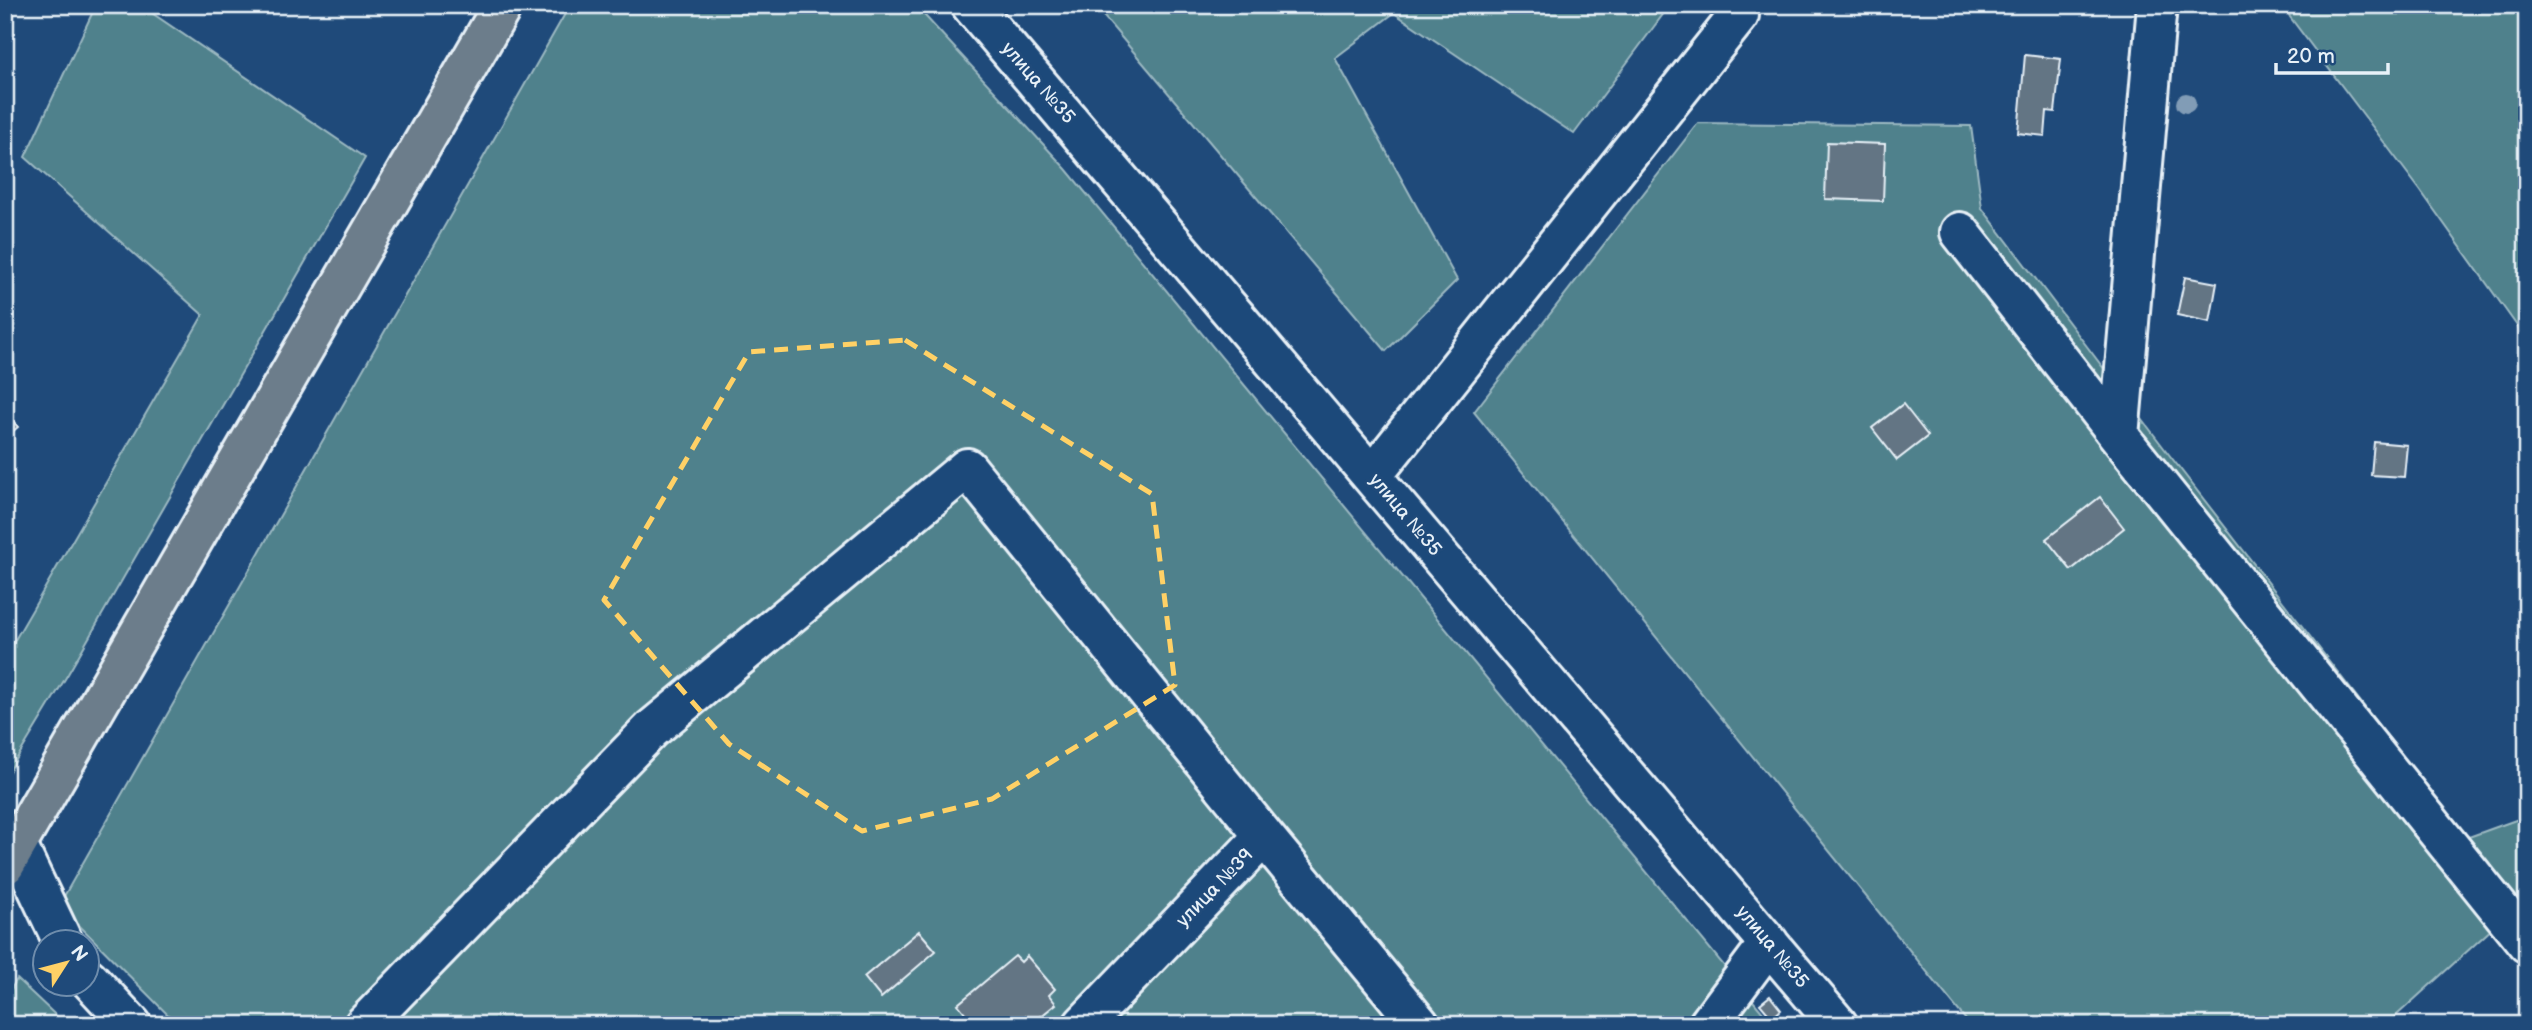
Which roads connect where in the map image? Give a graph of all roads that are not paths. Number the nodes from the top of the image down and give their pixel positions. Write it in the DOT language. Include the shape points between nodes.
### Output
graph roads {
  1 [pos="503,5"];
  2 [pos="971,5"];
  3 [pos="2157,5"];
  4 [pos="1739,15"];
  5 [pos="1959,232"];
  6 [pos="2119,436"];
  7 [pos="1372,476"];
  8 [pos="1264,836"];
  9 [pos="11,855"];
  10 [pos="54,928"];
  11 [pos="1769,943"];
  12 [pos="2527,943"];
  13 [pos="102,993"];
  14 [pos="132,1025"];
  15 [pos="364,1025"];
  16 [pos="1083,1025"];
  17 [pos="1420,1025"];
  18 [pos="1708,1025"];
  19 [pos="1838,1025"];
  1 -- 9 [label="main road"];
  2 -- 7 [label="street, улица №35"];
  3 -- 6 [label="street"];
  4 -- 7 [label="street"];
  5 -- 6 [label="street"];
  6 -- 12 [label="street"];
  7 -- 11 [label="street, улица №35"];
  8 -- 15 [label="street" via="967,468 652,729"];
  8 -- 16 [label="street, улица №39"];
  8 -- 17 [label="street, улица №39"];
  9 -- 10 [label="street"];
  11 -- 18 [label="street"];
  11 -- 19 [label="street, улица №35"];
  13 -- 14 [label="street"];
}
